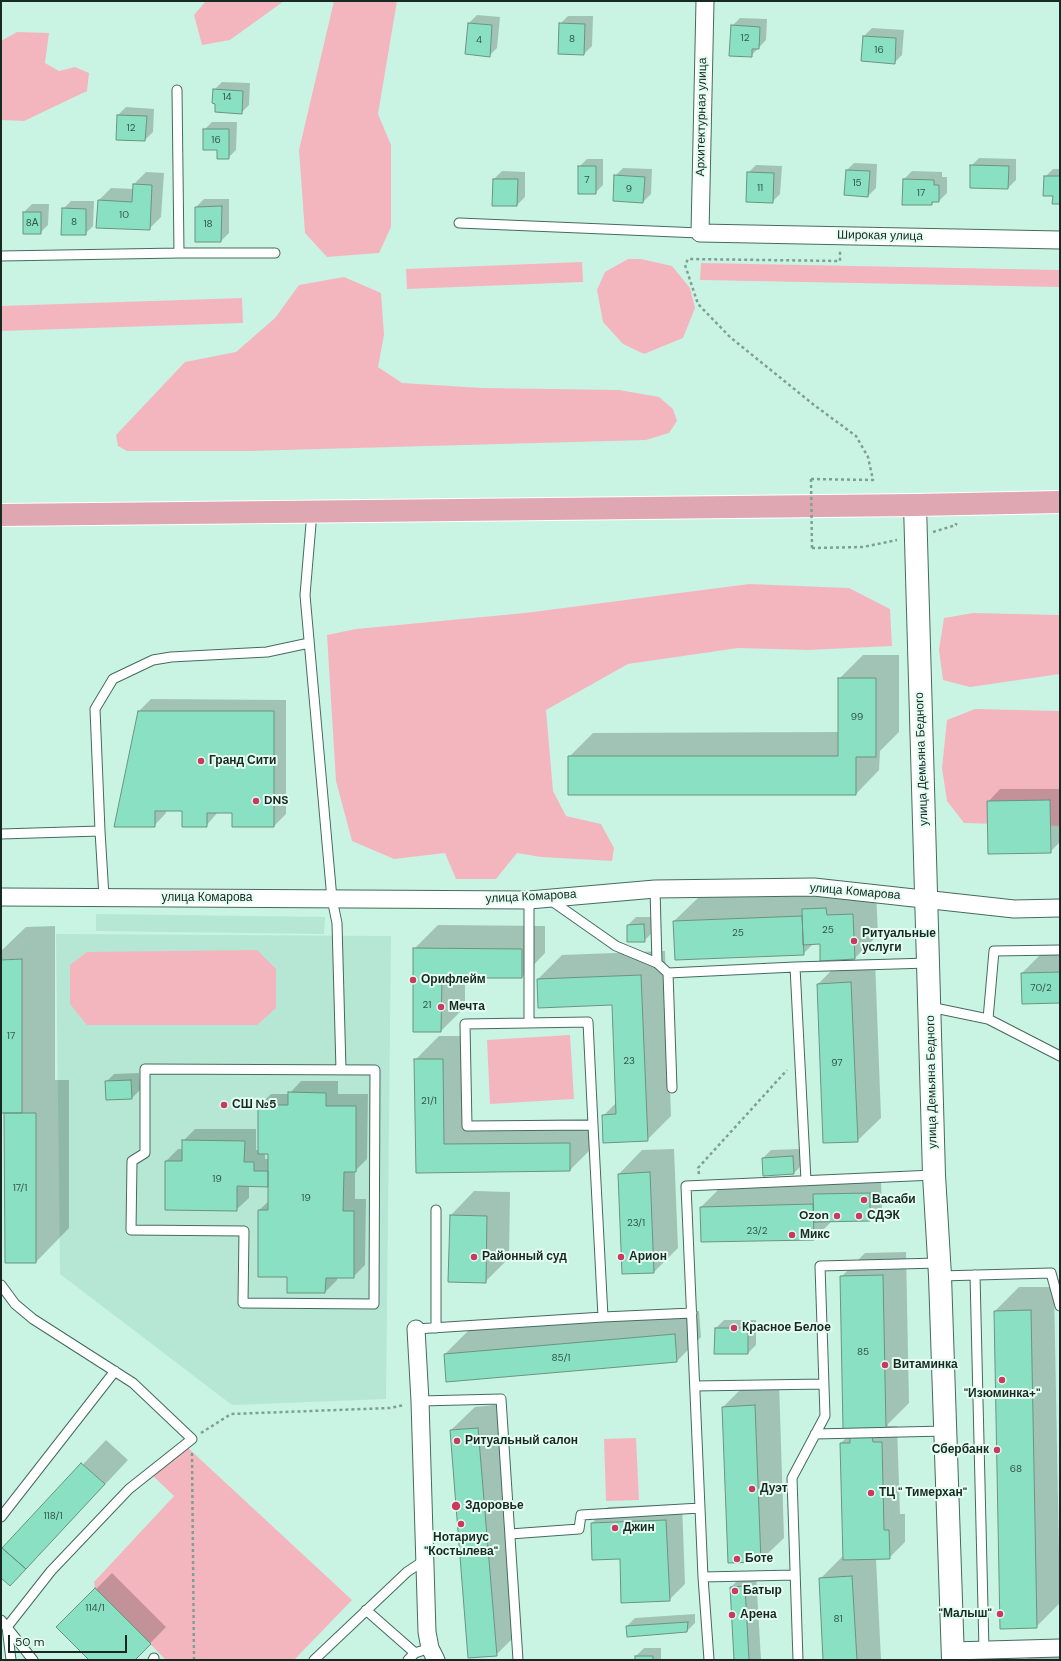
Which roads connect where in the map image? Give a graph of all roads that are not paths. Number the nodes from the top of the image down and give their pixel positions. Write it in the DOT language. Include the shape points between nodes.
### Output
graph roads {
  1 [pos="705,1"];
  2 [pos="176,90"];
  3 [pos="459,223"];
  4 [pos="700,233"];
  5 [pos="1060,240"];
  6 [pos="179,253"];
  7 [pos="275,253"];
  8 [pos="1,256"];
  9 [pos="1060,502"];
  10 [pos="915,505"];
  11 [pos="312,510"];
  12 [pos="1,515"];
  13 [pos="309,643"];
  14 [pos="100,831"];
  15 [pos="1,834"];
  16 [pos="656,889"];
  17 [pos="1,897"];
  18 [pos="104,897"];
  19 [pos="548,898"];
  20 [pos="332,899"];
  21 [pos="926,899"];
  22 [pos="530,900"];
  23 [pos="1060,908"];
  24 [pos="1060,950"];
  25 [pos="657,963"];
  26 [pos="928,963"];
  27 [pos="796,967"];
  28 [pos="668,973"];
  29 [pos="930,1007"];
  30 [pos="988,1019"];
  31 [pos="529,1023"];
  32 [pos="1060,1056"];
  33 [pos="340,1070"];
  34 [pos="672,1088"];
  35 [pos="593,1125"];
  36 [pos="934,1175"];
  37 [pos="806,1181"];
  38 [pos="436,1210"];
  39 [pos="940,1270"];
  40 [pos="975,1275"];
  41 [pos="1,1285"];
  42 [pos="1058,1294"];
  43 [pos="1060,1306"];
  44 [pos="692,1313"];
  45 [pos="603,1317"];
  46 [pos="436,1328"];
  47 [pos="416,1330"];
  48 [pos="115,1371"];
  49 [pos="824,1384"];
  50 [pos="695,1386"];
  51 [pos="420,1401"];
  52 [pos="945,1431"];
  53 [pos="815,1434"];
  54 [pos="700,1508"];
  55 [pos="1,1517"];
  56 [pos="510,1534"];
  57 [pos="425,1560"];
  58 [pos="795,1575"];
  59 [pos="703,1577"];
  60 [pos="366,1610"];
  61 [pos="4,1623"];
  62 [pos="984,1650"];
  63 [pos="1058,1652"];
  64 [pos="427,1654"];
  65 [pos="952,1655"];
  66 [pos="11,1660"];
  67 [pos="33,1660"];
  68 [pos="314,1660"];
  69 [pos="408,1660"];
  70 [pos="518,1660"];
  71 [pos="709,1660"];
  72 [pos="798,1660"];
  1 -- 4 [label="street, Архитектурная улица"];
  2 -- 6 [label="lane"];
  3 -- 4 [label="lane"];
  4 -- 5 [label="street, Широкая улица"];
  6 -- 7 [label="lane"];
  6 -- 8 [label="lane"];
  9 -- 10 [label="main road"];
  10 -- 11 [label="main road"];
  10 -- 21 [label="street, улица Демьяна Бедного"];
  11 -- 12 [label="main road"];
  11 -- 13 [label="lane" via="305,595"];
  13 -- 14 [label="lane" via="267,652 153,660 113,679 95,709"];
  13 -- 20 [label="lane"];
  14 -- 15 [label="lane"];
  14 -- 18 [label="lane"];
  16 -- 19 [label="street, улица Комарова"];
  16 -- 21 [label="street, улица Комарова" via="814,887"];
  16 -- 25 [label="lane"];
  17 -- 18 [label="street, улица Комарова"];
  18 -- 20 [label="street, улица Комарова"];
  19 -- 22 [label="street, улица Комарова"];
  19 -- 25 [label="lane" via="616,946"];
  20 -- 22 [label="street, улица Комарова"];
  20 -- 33 [label="lane" via="338,923"];
  21 -- 23 [label="street, улица Комарова" via="1014,909"];
  21 -- 26 [label="street, улица Демьяна Бедного"];
  22 -- 31 [label="lane"];
  24 -- 30 [label="lane" via="994,951"];
  25 -- 28 [label="lane"];
  26 -- 27 [label="lane"];
  26 -- 29 [label="street, улица Демьяна Бедного"];
  27 -- 28 [label="lane"];
  27 -- 37 [label="lane"];
  28 -- 34 [label="lane"];
  29 -- 30 [label="lane"];
  29 -- 36 [label="street, улица Демьяна Бедного"];
  30 -- 32 [label="lane"];
  31 -- 35 [label="lane" via="588,1022"];
  31 -- 35 [label="lane" via="465,1024 467,1126"];
  33 -- 33 [label="lane" via="145,1069 145,1153 132,1161 131,1230 244,1231 243,1303 374,1304 375,1070"];
  35 -- 45 [label="lane"];
  36 -- 37 [label="lane"];
  36 -- 39 [label="street, улица Демьяна Бедного"];
  37 -- 44 [label="lane" via="686,1186"];
  38 -- 46 [label="lane"];
  39 -- 40 [label="lane"];
  39 -- 49 [label="lane" via="820,1266"];
  39 -- 52 [label="street, улица Демьяна Бедного"];
  40 -- 42 [label="lane" via="1051,1273"];
  40 -- 62 [label="lane"];
  41 -- 48 [label="lane" via="15,1304 33,1319"];
  42 -- 43 [label="lane"];
  44 -- 45 [label="lane"];
  44 -- 50 [label="lane"];
  45 -- 46 [label="lane"];
  46 -- 47 [label="lane"];
  47 -- 51 [label="street"];
  48 -- 55 [label="lane"];
  48 -- 61 [label="lane" via="140,1390 192,1439 129,1489"];
  49 -- 50 [label="lane"];
  49 -- 53 [label="lane" via="825,1416"];
  50 -- 54 [label="lane"];
  51 -- 56 [label="lane" via="501,1400"];
  51 -- 57 [label="street"];
  52 -- 53 [label="lane"];
  52 -- 65 [label="street, улица Демьяна Бедного"];
  53 -- 58 [label="lane" via="792,1478"];
  54 -- 56 [label="lane" via="581,1515 579,1529"];
  54 -- 59 [label="lane"];
  56 -- 70 [label="lane"];
  57 -- 60 [label="lane"];
  57 -- 64 [label="street"];
  58 -- 59 [label="lane"];
  58 -- 72 [label="lane"];
  59 -- 71 [label="lane"];
  60 -- 64 [label="lane"];
  60 -- 68 [label="lane"];
  61 -- 66 [label="lane"];
  61 -- 67 [label="lane"];
  62 -- 63 [label="street"];
  62 -- 65 [label="street"];
  64 -- 69 [label="lane"];
}
